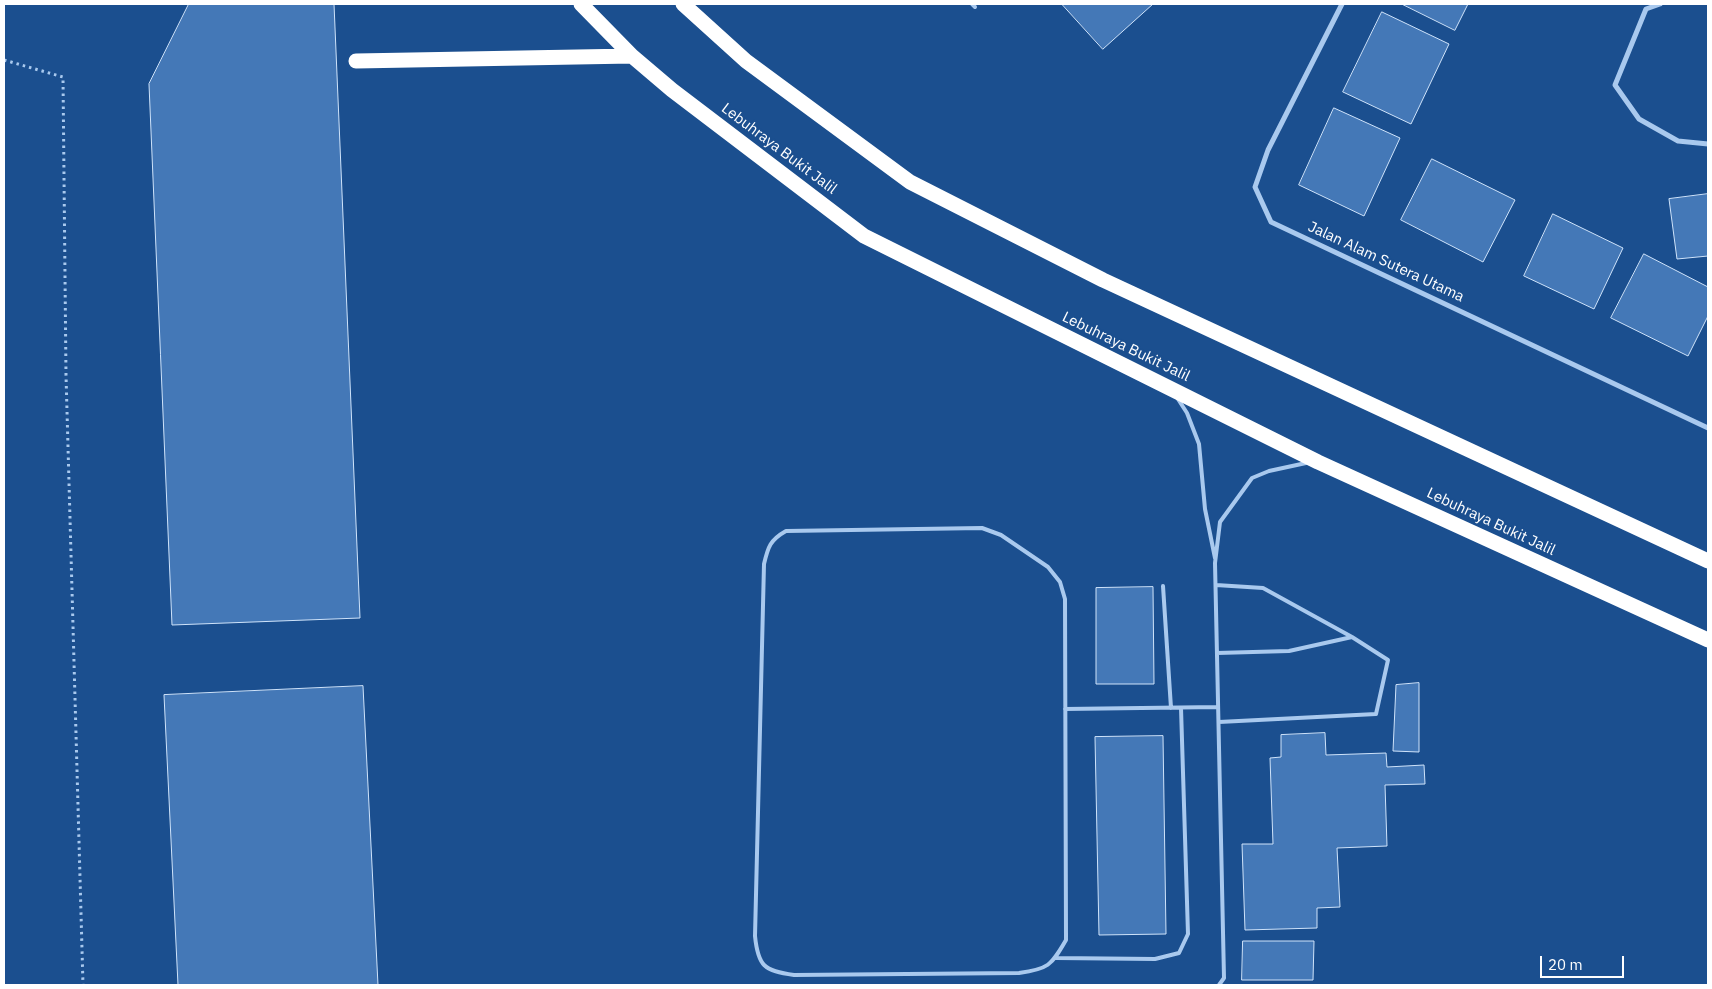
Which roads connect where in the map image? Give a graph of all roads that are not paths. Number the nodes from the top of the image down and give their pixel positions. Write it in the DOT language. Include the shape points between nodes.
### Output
graph roads {
  1 [pos="581,4"];
  2 [pos="682,4"];
  3 [pos="1342,4"];
  4 [pos="1660,4"];
  5 [pos="632,56"];
  6 [pos="356,61"];
  7 [pos="1708,144"];
  8 [pos="1172,390"];
  9 [pos="1708,428"];
  10 [pos="1318,462"];
  11 [pos="1708,561"];
  12 [pos="1216,563"];
  13 [pos="1216,585"];
  14 [pos="1163,586"];
  15 [pos="1352,637"];
  16 [pos="1708,640"];
  17 [pos="1217,653"];
  18 [pos="1218,707"];
  19 [pos="1171,708"];
  20 [pos="1181,708"];
  21 [pos="1066,709"];
  22 [pos="1218,722"];
  23 [pos="1056,958"];
  24 [pos="1219,985"];
  1 -- 5 [label="highway, Lebuhraya Bukit Jalil"];
  2 -- 11 [label="highway" via="746,61 910,182 1103,280"];
  3 -- 9 [label="street, Jalan Alam Sutera Utama" via="1268,150 1256,187 1271,222"];
  4 -- 7 [label="street" via="1646,9 1615,85 1639,119 1678,141"];
  5 -- 6 [label="highway"];
  5 -- 8 [label="highway, Lebuhraya Bukit Jalil" via="864,236"];
  8 -- 10 [label="highway, Lebuhraya Bukit Jalil"];
  8 -- 12 [label="lane" via="1188,413 1199,444 1205,509"];
  10 -- 12 [label="lane" via="1278,468 1252,478 1220,522"];
  10 -- 16 [label="highway, Lebuhraya Bukit Jalil"];
  12 -- 13 [label="lane"];
  13 -- 15 [label="lane" via="1263,588"];
  13 -- 17 [label="lane"];
  14 -- 19 [label="lane"];
  15 -- 17 [label="lane" via="1289,651"];
  15 -- 22 [label="lane" via="1388,660 1376,714"];
  17 -- 18 [label="lane"];
  18 -- 20 [label="lane"];
  18 -- 22 [label="lane"];
  19 -- 20 [label="lane"];
  19 -- 21 [label="lane"];
  20 -- 23 [label="lane" via="1188,934 1179,953 1156,960"];
  21 -- 23 [label="lane" via="1066,940"];
  21 -- 23 [label="lane" via="1065,598 1060,582 1048,567 1000,535 982,528 786,531 774,538 767,550 764,564 755,936 757,953 763,965 775,972 794,975 1019,973 1040,970"];
  22 -- 24 [label="lane" via="1224,978"];
}
